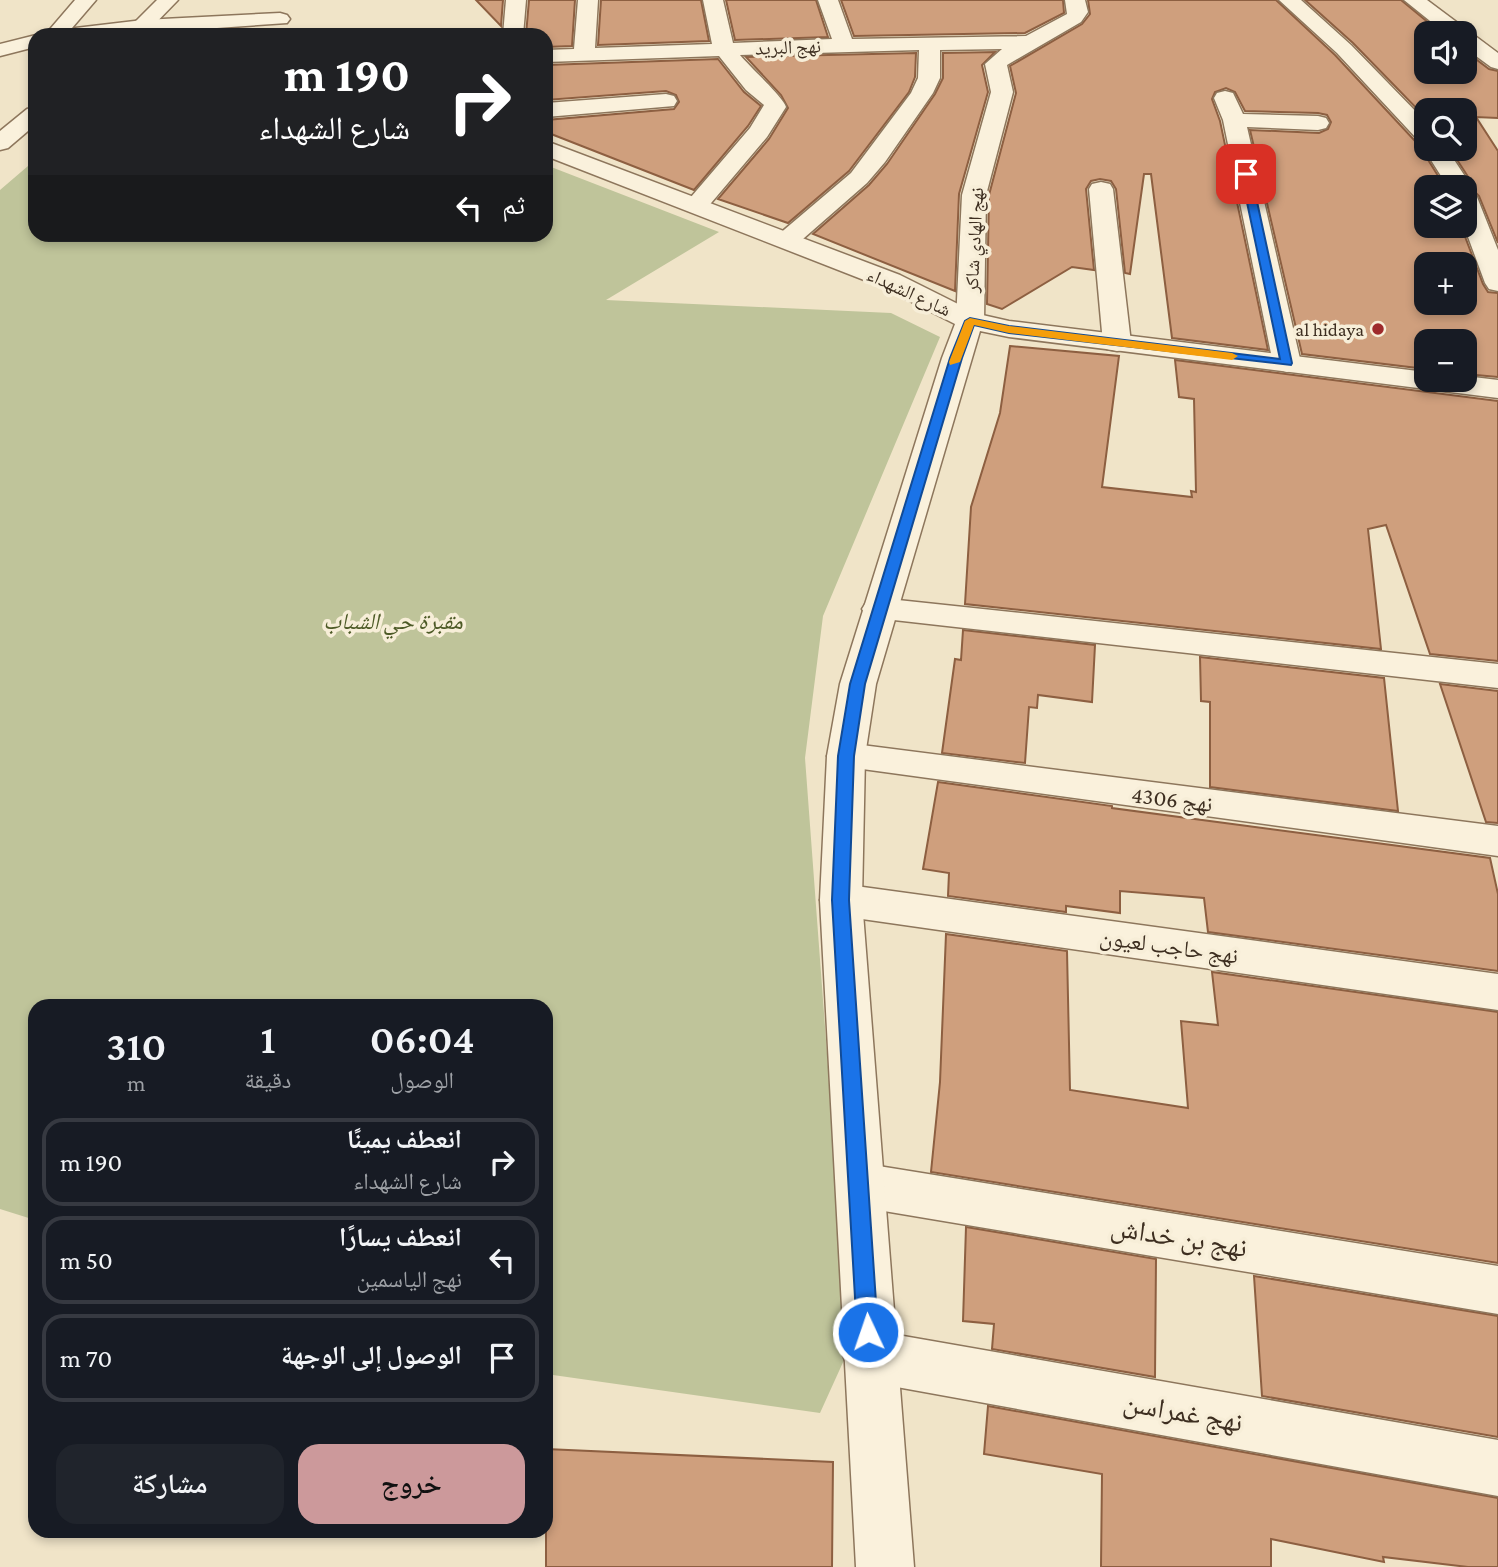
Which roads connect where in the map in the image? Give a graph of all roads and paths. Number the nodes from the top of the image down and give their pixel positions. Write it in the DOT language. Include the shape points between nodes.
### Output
graph roads {
  1 [pos="86,0"];
  2 [pos="168,0"];
  3 [pos="289,0"];
  4 [pos="516,0"];
  5 [pos="587,0"];
  6 [pos="713,0"];
  7 [pos="828,0"];
  8 [pos="1075,0"];
  9 [pos="1289,0"];
  10 [pos="1414,0"];
  11 [pos="1442,21"];
  12 [pos="282,27"];
  13 [pos="61,28"];
  14 [pos="140,28"];
  15 [pos="246,28"];
  16 [pos="514,28"];
  17 [pos="1031,42"];
  18 [pos="28,43"];
  19 [pos="930,44"];
  20 [pos="844,45"];
  21 [pos="1477,47"];
  22 [pos="724,49"];
  23 [pos="0,50"];
  24 [pos="584,55"];
  25 [pos="553,56"];
  26 [pos="1498,63"];
  27 [pos="666,101"];
  28 [pos="553,109"];
  29 [pos="28,120"];
  30 [pos="1414,122"];
  31 [pos="1318,123"];
  32 [pos="0,143"];
  33 [pos="553,152"];
  34 [pos="1101,188"];
  35 [pos="697,204"];
  36 [pos="1477,228"];
  37 [pos="787,240"];
  38 [pos="1498,283"];
  39 [pos="970,321"];
  40 [pos="1117,343"];
  41 [pos="1287,363"];
  42 [pos="1498,389"];
  43 [pos="879,609"];
  44 [pos="1498,676"];
  45 [pos="846,756"];
  46 [pos="1498,841"];
  47 [pos="841,900"];
  48 [pos="1498,992"];
  49 [pos="860,1185"];
  50 [pos="1498,1290"];
  51 [pos="869,1356"];
  52 [pos="1498,1468"];
  53 [pos="885,1567"];
  1 -- 13 [label="street"];
  2 -- 14 [label="street"];
  3 -- 12 [label="street"];
  4 -- 16 [label="street"];
  5 -- 24 [label="street"];
  6 -- 22 [label="street"];
  7 -- 20 [label="street"];
  8 -- 17 [label="street, نهج الهادي شاكر" via="1078,12 1074,18"];
  9 -- 30 [label="street" via="1345,49"];
  10 -- 11 [label="street"];
  12 -- 15 [label="street"];
  17 -- 19 [label="street, نهج البريد"];
  17 -- 39 [label="street, نهج الهادي شاكر" via="996,64 1002,92 974,195"];
  18 -- 23 [label="street"];
  19 -- 20 [label="street, نهج البريد"];
  19 -- 37 [label="street" via="929,78 922,93 877,157"];
  20 -- 22 [label="street, نهج البريد"];
  21 -- 26 [label="street"];
  22 -- 24 [label="street, نهج البريد"];
  22 -- 35 [label="street" via="775,107"];
  24 -- 25 [label="street, نهج البريد"];
  27 -- 28 [label="street"];
  29 -- 32 [label="street"];
  31 -- 41 [label="street" via="1230,109"];
  33 -- 35 [label="street, شارع الشهداء"];
  34 -- 40 [label="street"];
  35 -- 37 [label="street, شارع الشهداء"];
  36 -- 38 [label="street"];
  37 -- 39 [label="street, شارع الشهداء" via="902,286"];
  39 -- 40 [label="street, شارع الشهداء"];
  39 -- 43 [label="street"];
  40 -- 41 [label="street, شارع الشهداء"];
  41 -- 42 [label="street, شارع الشهداء"];
  43 -- 44 [label="street"];
  43 -- 45 [label="street" via="858,684"];
  45 -- 46 [label="street, نهج 4306"];
  45 -- 47 [label="street"];
  47 -- 48 [label="street, نهج حاجب لعيون"];
  47 -- 49 [label="street"];
  49 -- 50 [label="street, نهج بن خداش"];
  49 -- 51 [label="street"];
  51 -- 52 [label="street, نهج غمراسن"];
  51 -- 53 [label="street"];
}
